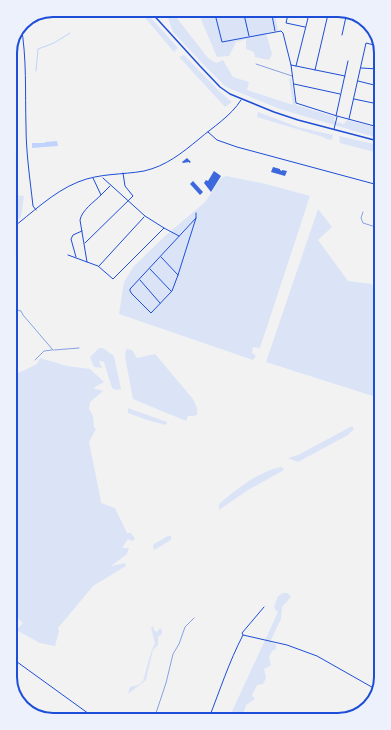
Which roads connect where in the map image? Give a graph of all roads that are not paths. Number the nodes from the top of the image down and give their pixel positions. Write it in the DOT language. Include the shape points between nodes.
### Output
graph roads {
  1 [pos="155,17"];
  2 [pos="216,17"];
  3 [pos="245,17"];
  4 [pos="273,17"];
  5 [pos="287,17"];
  6 [pos="308,17"];
  7 [pos="327,17"];
  8 [pos="346,18"];
  9 [pos="306,27"];
  10 [pos="276,31"];
  11 [pos="22,35"];
  12 [pos="342,36"];
  13 [pos="249,37"];
  14 [pos="373,45"];
  15 [pos="348,61"];
  16 [pos="256,64"];
  17 [pos="291,65"];
  18 [pos="296,66"];
  19 [pos="361,68"];
  20 [pos="374,69"];
  21 [pos="314,70"];
  22 [pos="292,76"];
  23 [pos="345,76"];
  24 [pos="358,81"];
  25 [pos="293,84"];
  26 [pos="374,85"];
  27 [pos="341,94"];
  28 [pos="353,98"];
  29 [pos="240,100"];
  30 [pos="374,103"];
  31 [pos="337,116"];
  32 [pos="349,119"];
  33 [pos="374,126"];
  34 [pos="334,130"];
  35 [pos="208,132"];
  36 [pos="374,140"];
  37 [pos="123,173"];
  38 [pos="93,177"];
  39 [pos="103,178"];
  40 [pos="374,184"];
  41 [pos="111,185"];
  42 [pos="101,195"];
  43 [pos="128,201"];
  44 [pos="36,210"];
  45 [pos="362,212"];
  46 [pos="196,213"];
  47 [pos="144,216"];
  48 [pos="196,218"];
  49 [pos="17,224"];
  50 [pos="374,226"];
  51 [pos="164,228"];
  52 [pos="82,231"];
  53 [pos="180,236"];
  54 [pos="84,244"];
  55 [pos="68,255"];
  56 [pos="76,257"];
  57 [pos="160,257"];
  58 [pos="88,263"];
  59 [pos="98,266"];
  60 [pos="150,268"];
  61 [pos="178,275"];
  62 [pos="139,280"];
  63 [pos="172,291"];
  64 [pos="160,303"];
  65 [pos="17,310"];
  66 [pos="79,348"];
  67 [pos="53,350"];
  68 [pos="35,360"];
  69 [pos="264,607"];
  70 [pos="194,618"];
  71 [pos="243,635"];
  72 [pos="17,662"];
  73 [pos="372,687"];
  74 [pos="88,713"];
  75 [pos="156,713"];
  76 [pos="211,713"];
  1 -- 29 [label="main road" via="220,87"];
  2 -- 13 [label="street" via="221,41"];
  3 -- 13 [label="street"];
  4 -- 10 [label="street"];
  5 -- 9 [label="street" via="286,23"];
  6 -- 9 [label="street"];
  7 -- 21 [label="street"];
  8 -- 12 [label="street"];
  9 -- 18 [label="street"];
  10 -- 13 [label="street"];
  10 -- 17 [label="street" via="283,33"];
  11 -- 44 [label="street" via="26,64 28,168 33,206"];
  14 -- 19 [label="street" via="366,43"];
  15 -- 23 [label="street"];
  16 -- 22 [label="lane"];
  17 -- 18 [label="street"];
  17 -- 22 [label="street"];
  18 -- 21 [label="street"];
  19 -- 20 [label="street"];
  19 -- 24 [label="street"];
  21 -- 23 [label="street"];
  22 -- 25 [label="street"];
  23 -- 27 [label="street"];
  24 -- 26 [label="street"];
  24 -- 28 [label="street"];
  25 -- 27 [label="street"];
  25 -- 31 [label="street" via="296,103"];
  27 -- 31 [label="street"];
  28 -- 30 [label="street"];
  28 -- 32 [label="street"];
  29 -- 34 [label="main road"];
  29 -- 35 [label="street"];
  31 -- 32 [label="street"];
  31 -- 34 [label="street"];
  32 -- 33 [label="street"];
  34 -- 36 [label="main road"];
  35 -- 37 [label="street" via="176,158 158,167"];
  35 -- 40 [label="street" via="217,140 245,149"];
  37 -- 38 [label="street"];
  37 -- 43 [label="street" via="125,186 133,196"];
  38 -- 42 [label="street"];
  38 -- 44 [label="street" via="67,187"];
  39 -- 41 [label="street"];
  41 -- 42 [label="street"];
  41 -- 43 [label="street"];
  42 -- 52 [label="street" via="81,216"];
  43 -- 47 [label="street"];
  43 -- 54 [label="street"];
  44 -- 49 [label="street"];
  45 -- 50 [label="lane" via="363,223"];
  46 -- 48 [label="street"];
  47 -- 51 [label="street"];
  47 -- 59 [label="street"];
  48 -- 53 [label="street"];
  48 -- 61 [label="street"];
  51 -- 53 [label="street"];
  51 -- 59 [label="street" via="115,279"];
  52 -- 54 [label="street"];
  52 -- 56 [label="street" via="73,235 71,239"];
  53 -- 57 [label="street"];
  54 -- 58 [label="street"];
  55 -- 56 [label="street"];
  56 -- 58 [label="street"];
  57 -- 60 [label="street"];
  57 -- 61 [label="street"];
  58 -- 59 [label="street"];
  60 -- 62 [label="street"];
  60 -- 63 [label="street"];
  61 -- 63 [label="street"];
  62 -- 64 [label="street"];
  62 -- 64 [label="street" via="130,289 132,294 150,312"];
  63 -- 64 [label="street"];
  65 -- 67 [label="lane" via="21,311"];
  66 -- 67 [label="lane"];
  67 -- 68 [label="lane" via="44,351"];
  69 -- 71 [label="street" via="244,628"];
  70 -- 75 [label="lane" via="185,627 173,654"];
  71 -- 73 [label="street" via="287,644 317,656"];
  71 -- 76 [label="street"];
  72 -- 74 [label="street"];
}
